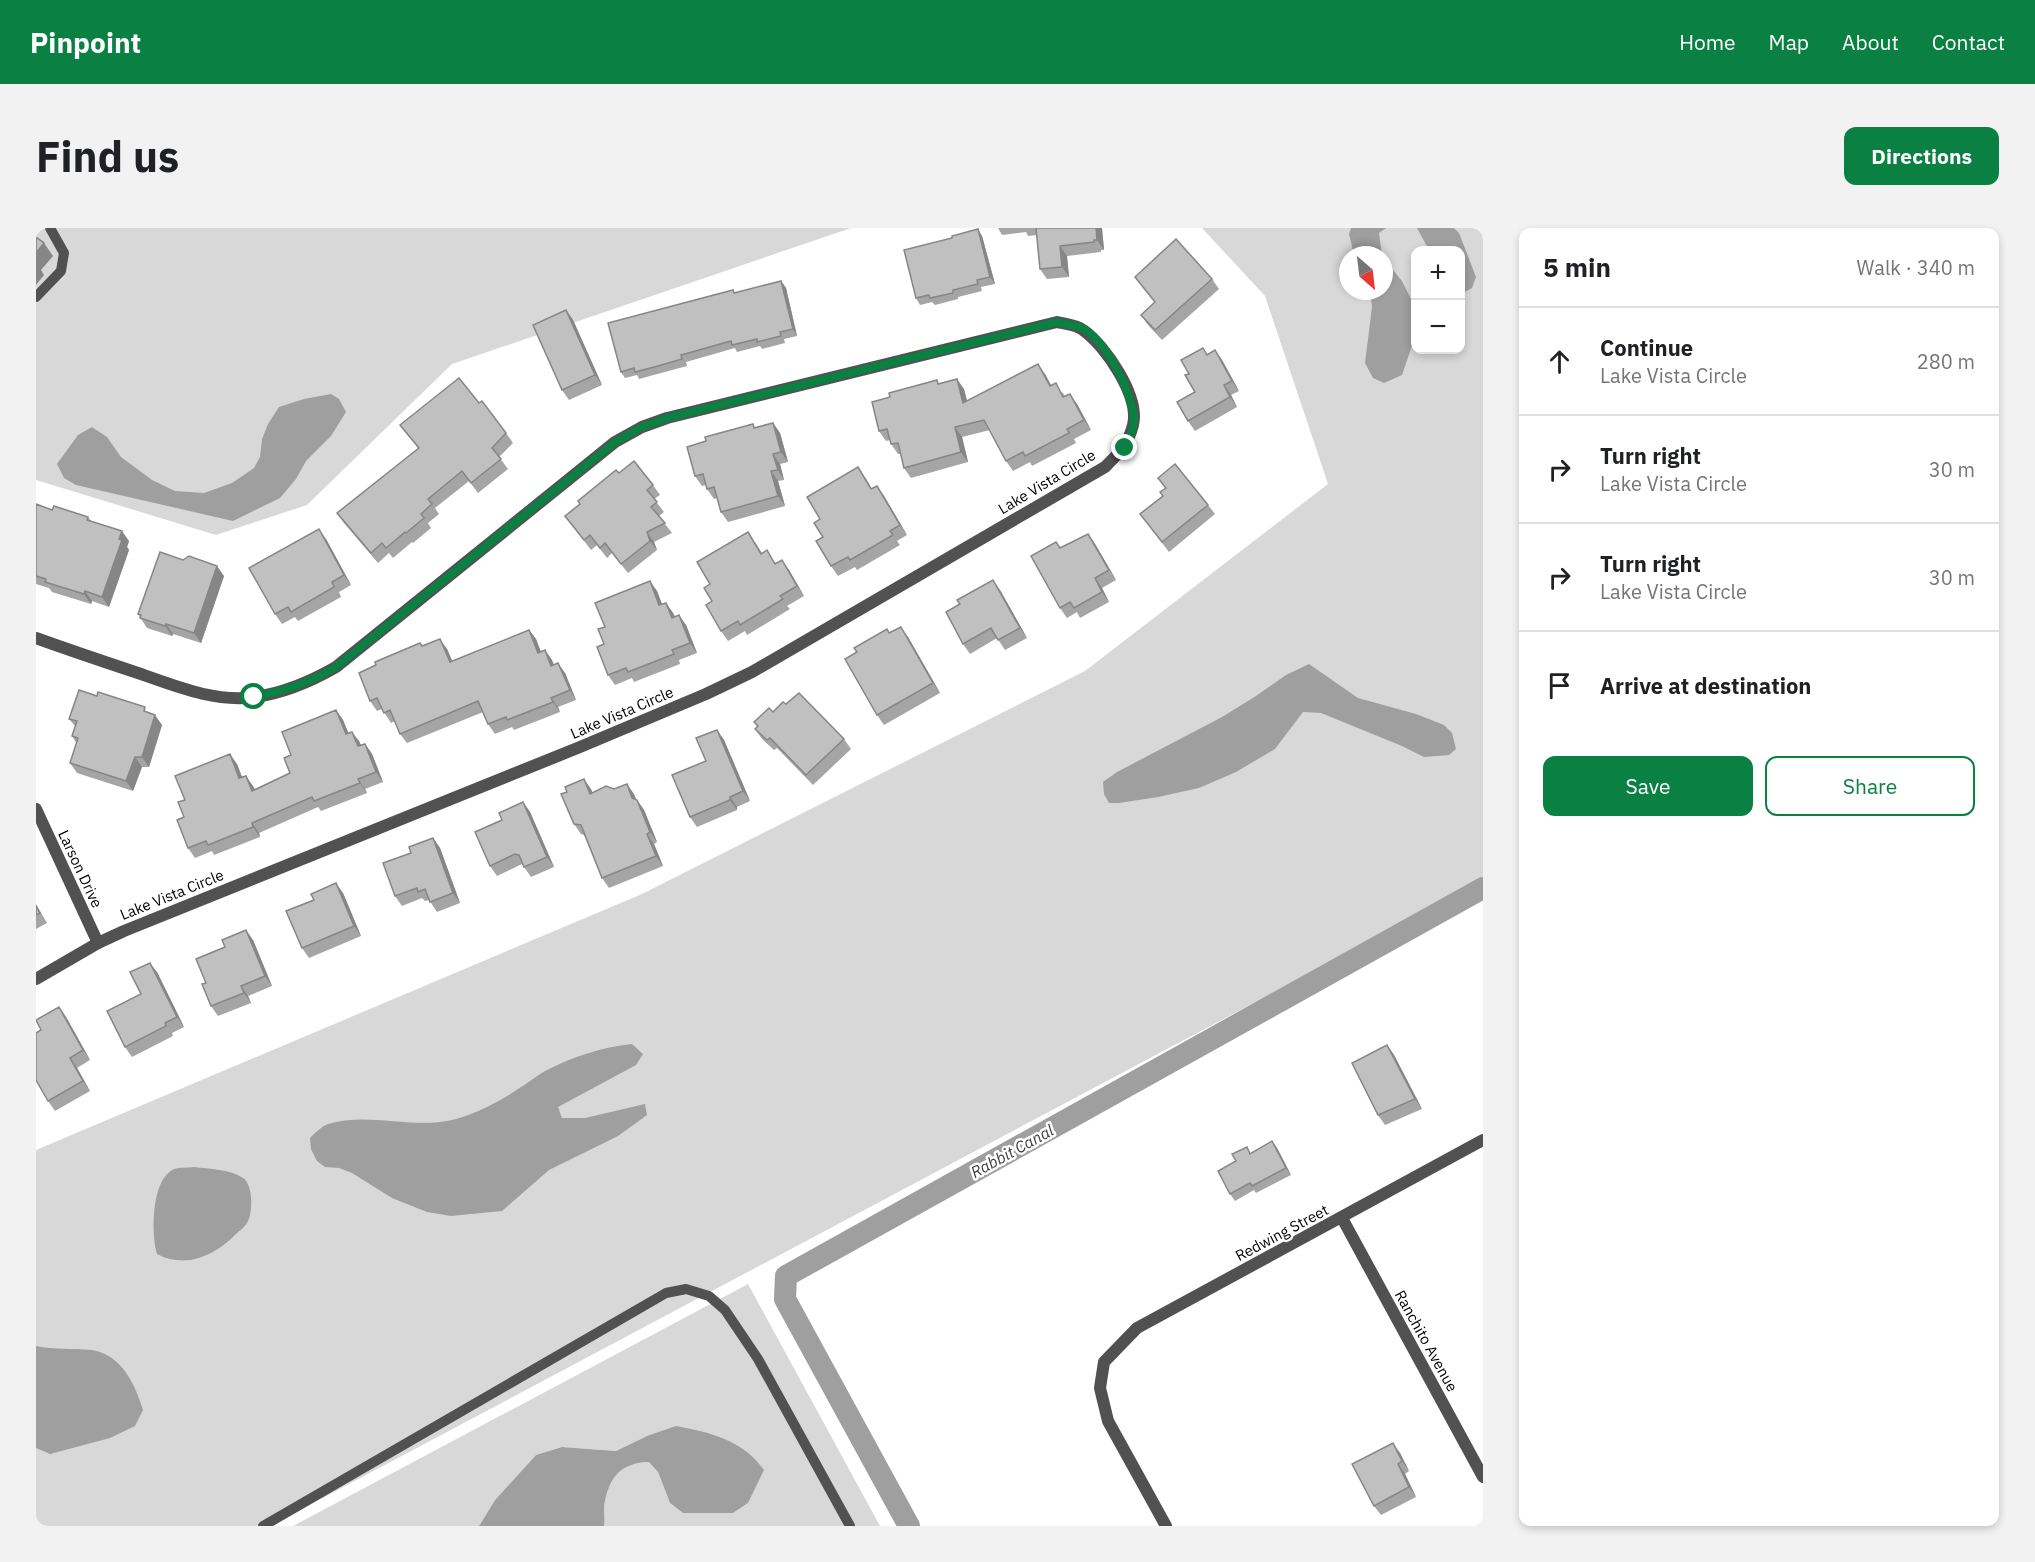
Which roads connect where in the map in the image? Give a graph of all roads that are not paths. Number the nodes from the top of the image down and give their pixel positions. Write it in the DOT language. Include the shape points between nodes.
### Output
graph roads {
  1 [pos="50,228"];
  2 [pos="36,297"];
  3 [pos="36,638"];
  4 [pos="36,809"];
  5 [pos="98,943"];
  6 [pos="36,979"];
  7 [pos="1483,1140"];
  8 [pos="1342,1218"];
  9 [pos="1483,1477"];
  10 [pos="263,1526"];
  11 [pos="850,1526"];
  12 [pos="1166,1526"];
  1 -- 2 [label="lane" via="64,253 61,271"];
  3 -- 5 [label="street, Lake Vista Circle" via="187,690 225,698 286,690 336,667 606,449 651,424 1057,322 1081,328 1101,345 1130,395 1134,423 1125,448 1105,467 752,672 580,747"];
  4 -- 5 [label="street, Larson Drive"];
  5 -- 6 [label="street, Lake Vista Circle"];
  7 -- 8 [label="street, Redwing Street"];
  8 -- 9 [label="street, Ranchito Avenue"];
  8 -- 12 [label="street, Redwing Street" via="1137,1328 1104,1362 1100,1388 1108,1421"];
  10 -- 11 [label="lane" via="666,1293 686,1289 709,1296 725,1310 758,1359"];
}
